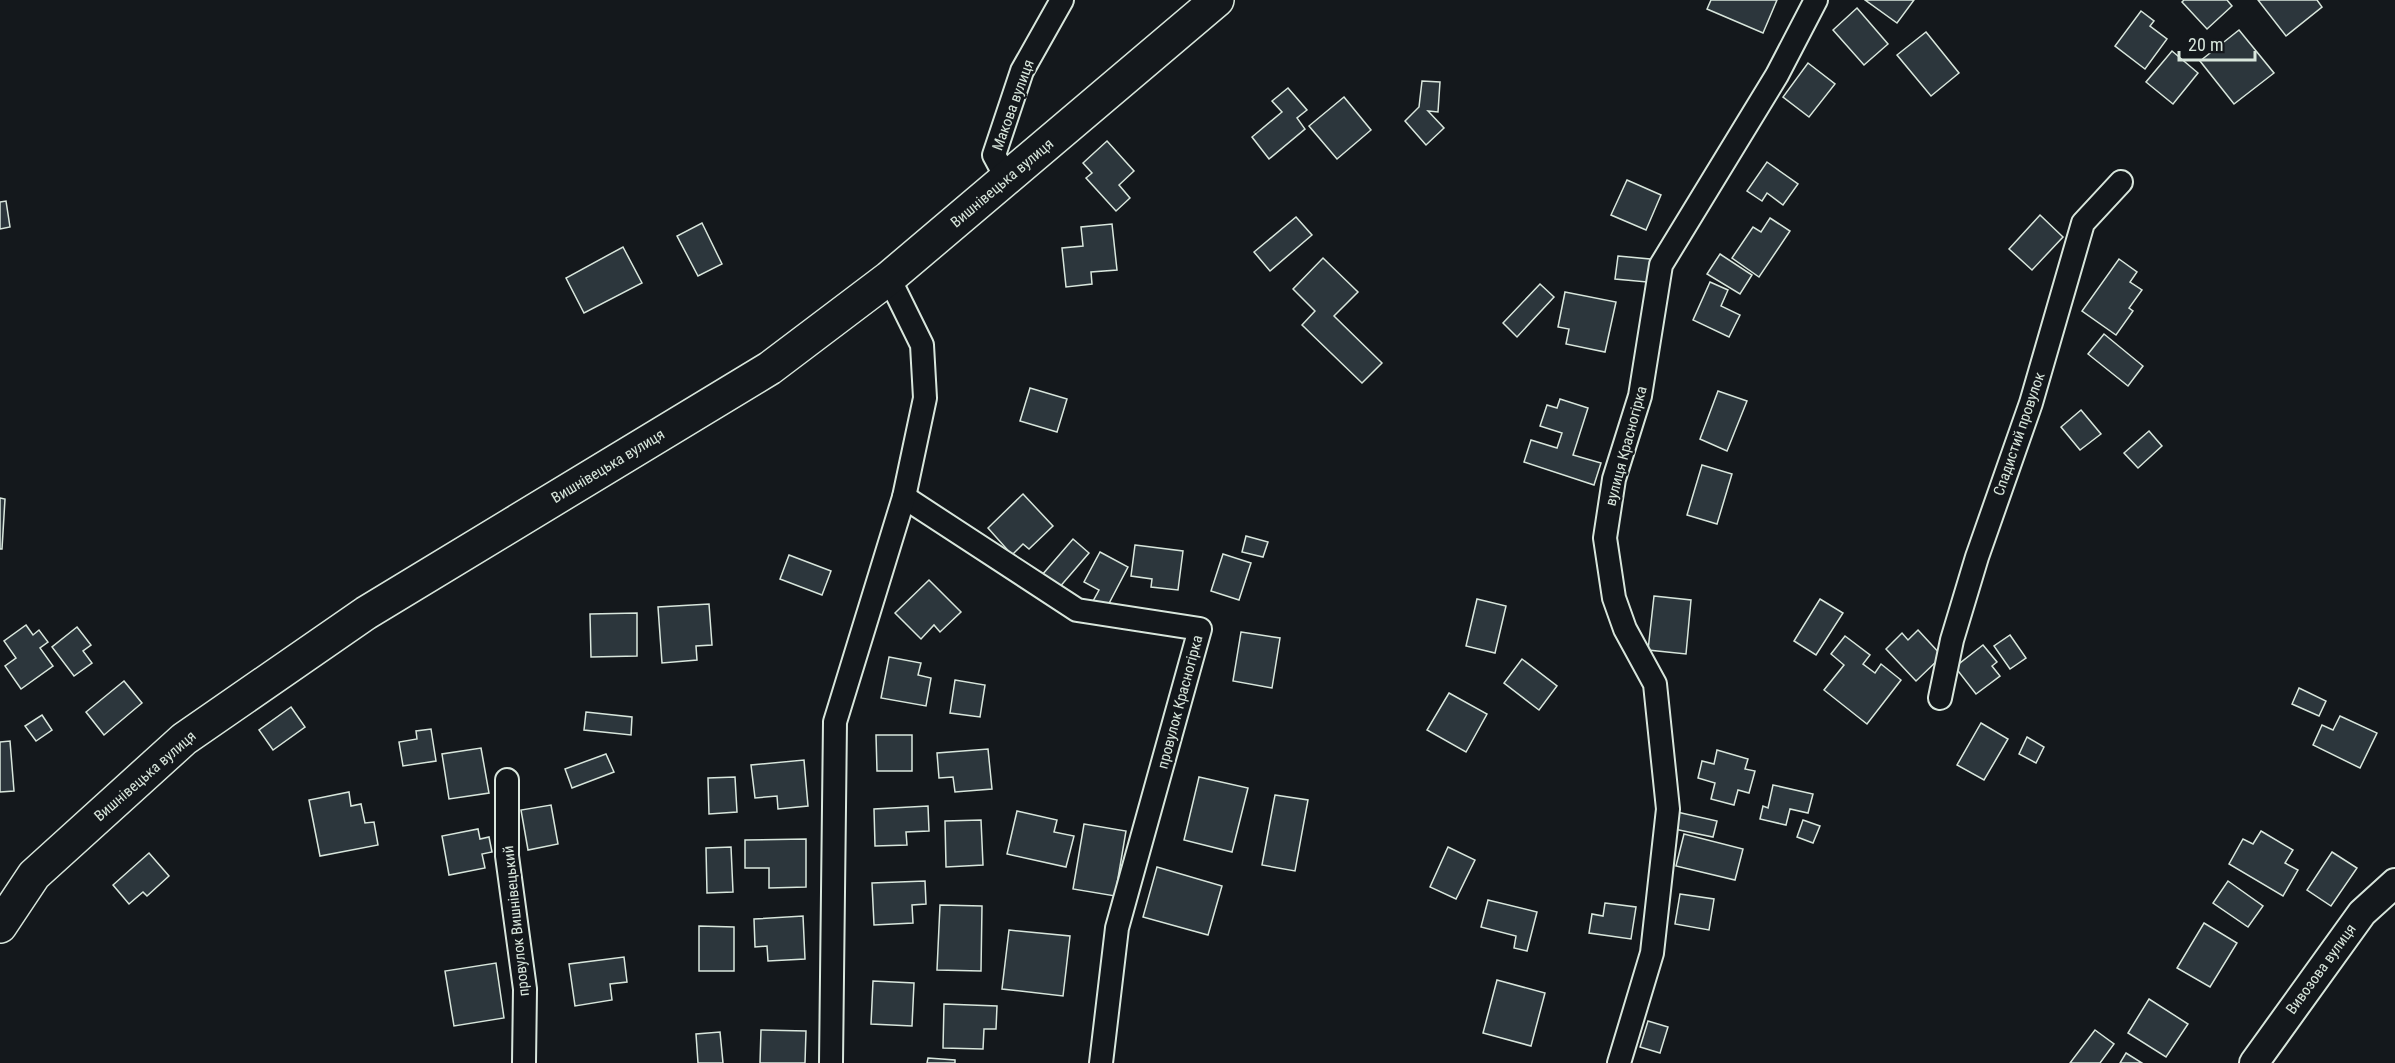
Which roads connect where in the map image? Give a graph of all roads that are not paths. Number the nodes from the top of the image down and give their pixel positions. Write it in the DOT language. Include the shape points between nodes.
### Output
graph roads {
  1 [pos="1062,0"];
  2 [pos="1217,0"];
  3 [pos="1816,0"];
  4 [pos="1006,179"];
  5 [pos="2121,182"];
  6 [pos="889,278"];
  7 [pos="904,497"];
  8 [pos="1940,698"];
  9 [pos="507,780"];
  10 [pos="2395,883"];
  11 [pos="0,926"];
  12 [pos="524,1063"];
  13 [pos="831,1063"];
  14 [pos="1101,1063"];
  15 [pos="1619,1063"];
  16 [pos="2254,1063"];
  1 -- 4 [label="street, Макова вулиця" via="1022,71 994,155"];
  2 -- 4 [label="main road, Вишнівецька вулиця"];
  3 -- 15 [label="street, вулиця Красногірка" via="1777,75 1661,265 1640,396 1614,479 1605,538 1614,598 1625,629 1655,684 1668,809 1652,953"];
  4 -- 6 [label="main road, Вишнівецька вулиця"];
  5 -- 8 [label="street, Спадистий провулок" via="2083,223 2031,403 1977,557"];
  6 -- 7 [label="street" via="922,345 925,398"];
  6 -- 11 [label="main road, Вишнівецька вулиця" via="770,368 366,613 184,739 34,875"];
  7 -- 13 [label="street" via="835,722"];
  7 -- 14 [label="street, провулок Красногірка" via="1077,610 1200,629 1118,928"];
  9 -- 12 [label="street, провулок Вишнівецький" via="507,856 525,989"];
  10 -- 16 [label="street, Вивозова вулиця" via="2362,913"];
}
